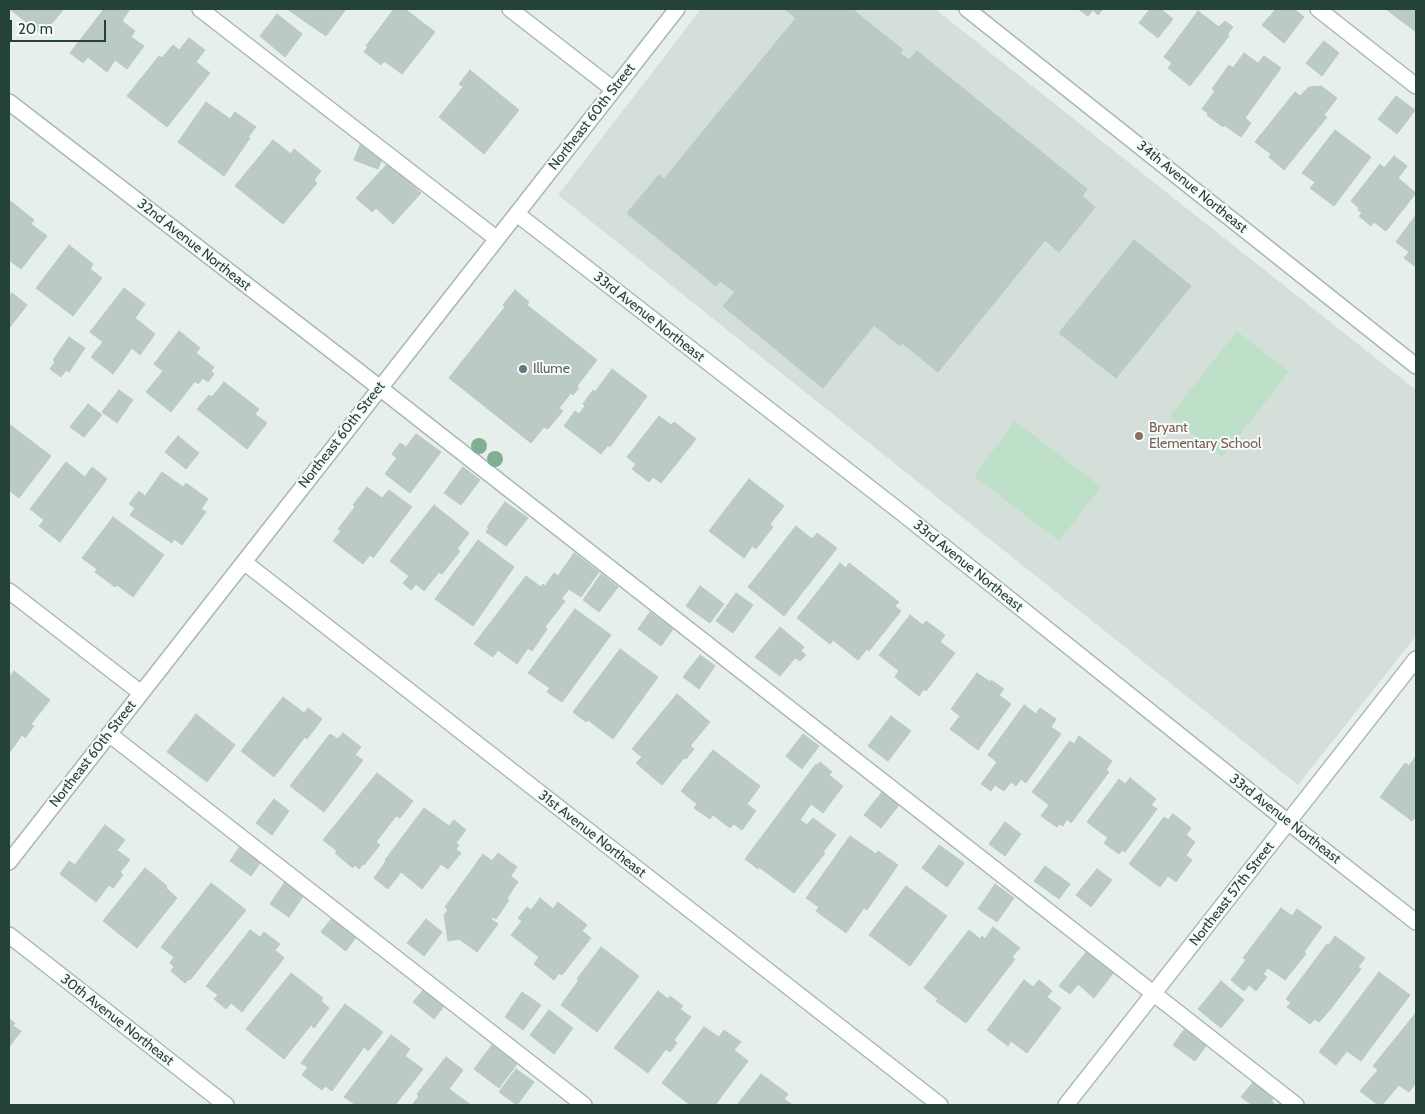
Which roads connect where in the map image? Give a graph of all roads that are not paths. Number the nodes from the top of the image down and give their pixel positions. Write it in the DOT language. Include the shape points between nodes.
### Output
graph roads {
  1 [pos="200,9"];
  2 [pos="510,9"];
  3 [pos="677,9"];
  4 [pos="967,9"];
  5 [pos="1318,9"];
  6 [pos="1416,86"];
  7 [pos="614,89"];
  8 [pos="9,102"];
  9 [pos="516,214"];
  10 [pos="497,239"];
  11 [pos="1416,366"];
  12 [pos="379,388"];
  13 [pos="244,562"];
  14 [pos="9,591"];
  15 [pos="1416,659"];
  16 [pos="141,693"];
  17 [pos="110,734"];
  18 [pos="1288,822"];
  19 [pos="9,862"];
  20 [pos="1416,922"];
  21 [pos="9,935"];
  22 [pos="1154,994"];
  23 [pos="226,1105"];
  24 [pos="584,1105"];
  25 [pos="940,1105"];
  26 [pos="1066,1105"];
  27 [pos="1296,1105"];
  1 -- 10 [label="street"];
  2 -- 7 [label="street"];
  3 -- 7 [label="street, Northeast 60th Street"];
  4 -- 11 [label="street, 34th Avenue Northeast"];
  5 -- 6 [label="street"];
  7 -- 9 [label="street, Northeast 60th Street"];
  8 -- 12 [label="street, 32nd Avenue Northeast"];
  9 -- 10 [label="street, Northeast 60th Street"];
  9 -- 18 [label="street, 33rd Avenue Northeast" via="902,513"];
  10 -- 12 [label="street, Northeast 60th Street"];
  12 -- 13 [label="street, Northeast 60th Street"];
  12 -- 22 [label="street, 32nd Avenue Northeast"];
  13 -- 16 [label="street, Northeast 60th Street"];
  13 -- 25 [label="street, 31st Avenue Northeast"];
  14 -- 16 [label="street"];
  15 -- 18 [label="street, Northeast 57th Street"];
  16 -- 17 [label="street, Northeast 60th Street"];
  17 -- 19 [label="street, Northeast 60th Street"];
  17 -- 24 [label="street"];
  18 -- 20 [label="street, 33rd Avenue Northeast"];
  18 -- 22 [label="street, Northeast 57th Street"];
  21 -- 23 [label="street, 30th Avenue Northeast"];
  22 -- 26 [label="street, Northeast 57th Street"];
  22 -- 27 [label="street, 32nd Avenue Northeast"];
}
